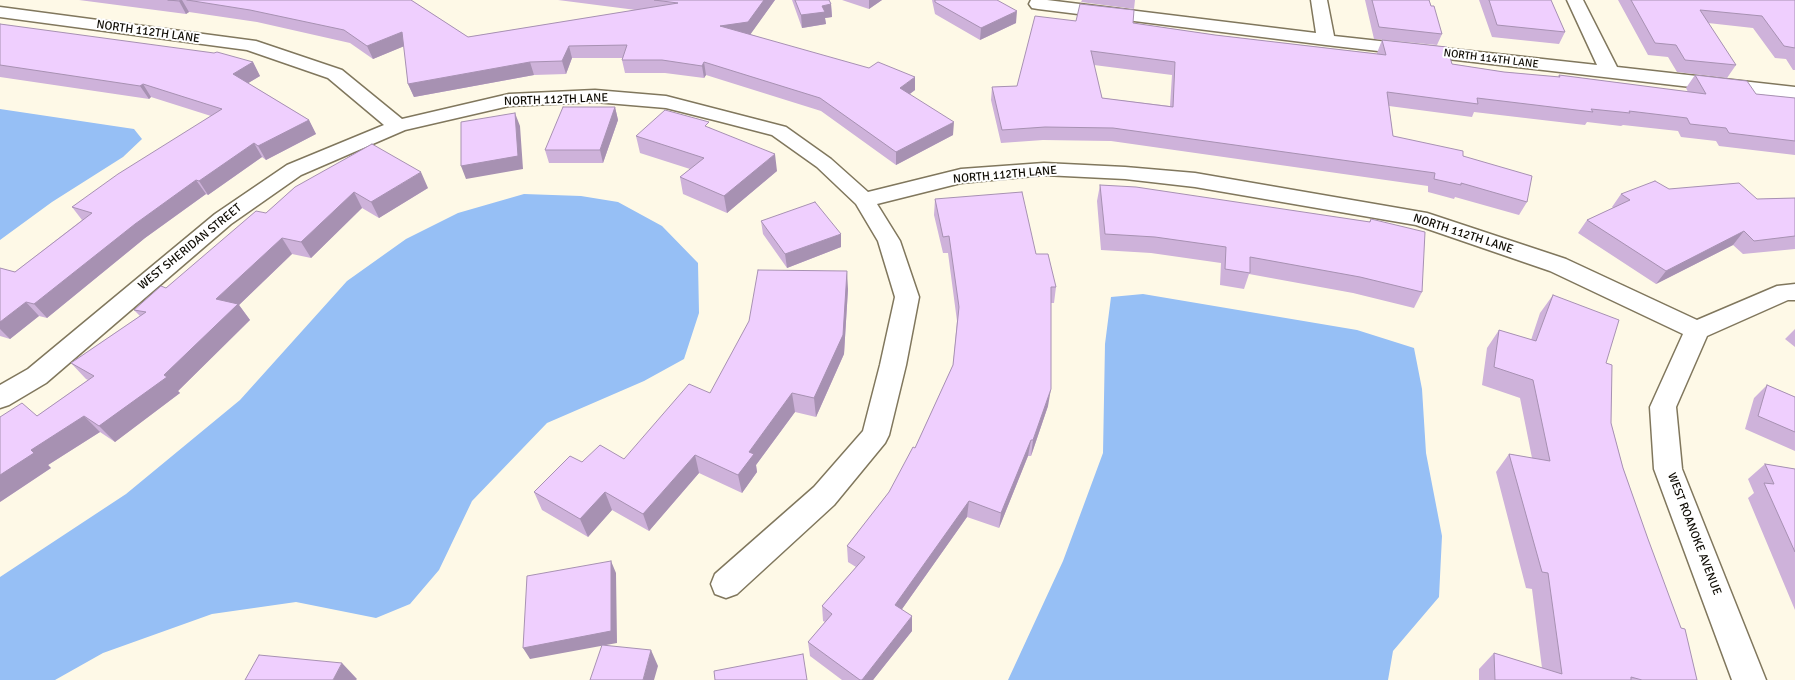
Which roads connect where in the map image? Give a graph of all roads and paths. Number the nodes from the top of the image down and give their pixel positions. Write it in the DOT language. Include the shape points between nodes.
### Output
graph roads {
  1 [pos="1319,0"];
  2 [pos="1575,0"];
  3 [pos="1039,2"];
  4 [pos="0,12"];
  5 [pos="1326,40"];
  6 [pos="1610,72"];
  7 [pos="1795,93"];
  8 [pos="398,126"];
  9 [pos="864,200"];
  10 [pos="1795,292"];
  11 [pos="1697,330"];
  12 [pos="0,398"];
  13 [pos="726,584"];
  14 [pos="1749,680"];
  1 -- 5 [label="street"];
  2 -- 6 [label="street"];
  3 -- 5 [label="street, NORTH 114TH LANE"];
  4 -- 8 [label="street, NORTH 112TH LANE" via="250,45 335,74"];
  5 -- 6 [label="street, NORTH 114TH LANE"];
  6 -- 7 [label="street, NORTH 114TH LANE"];
  8 -- 9 [label="street, NORTH 112TH LANE" via="509,100 595,96 666,102 779,131 824,163"];
  8 -- 12 [label="street, WEST SHERIDAN STREET" via="294,170 270,186 222,219 37,376"];
  9 -- 11 [label="street, NORTH 112TH LANE" via="961,176 1044,169 1195,180 1419,218 1558,265"];
  9 -- 13 [label="street" via="890,241 907,297 875,435 824,496"];
  10 -- 11 [label="street" via="1784,292"];
  11 -- 14 [label="street, WEST ROANOKE AVENUE" via="1663,407 1668,469"];
}
